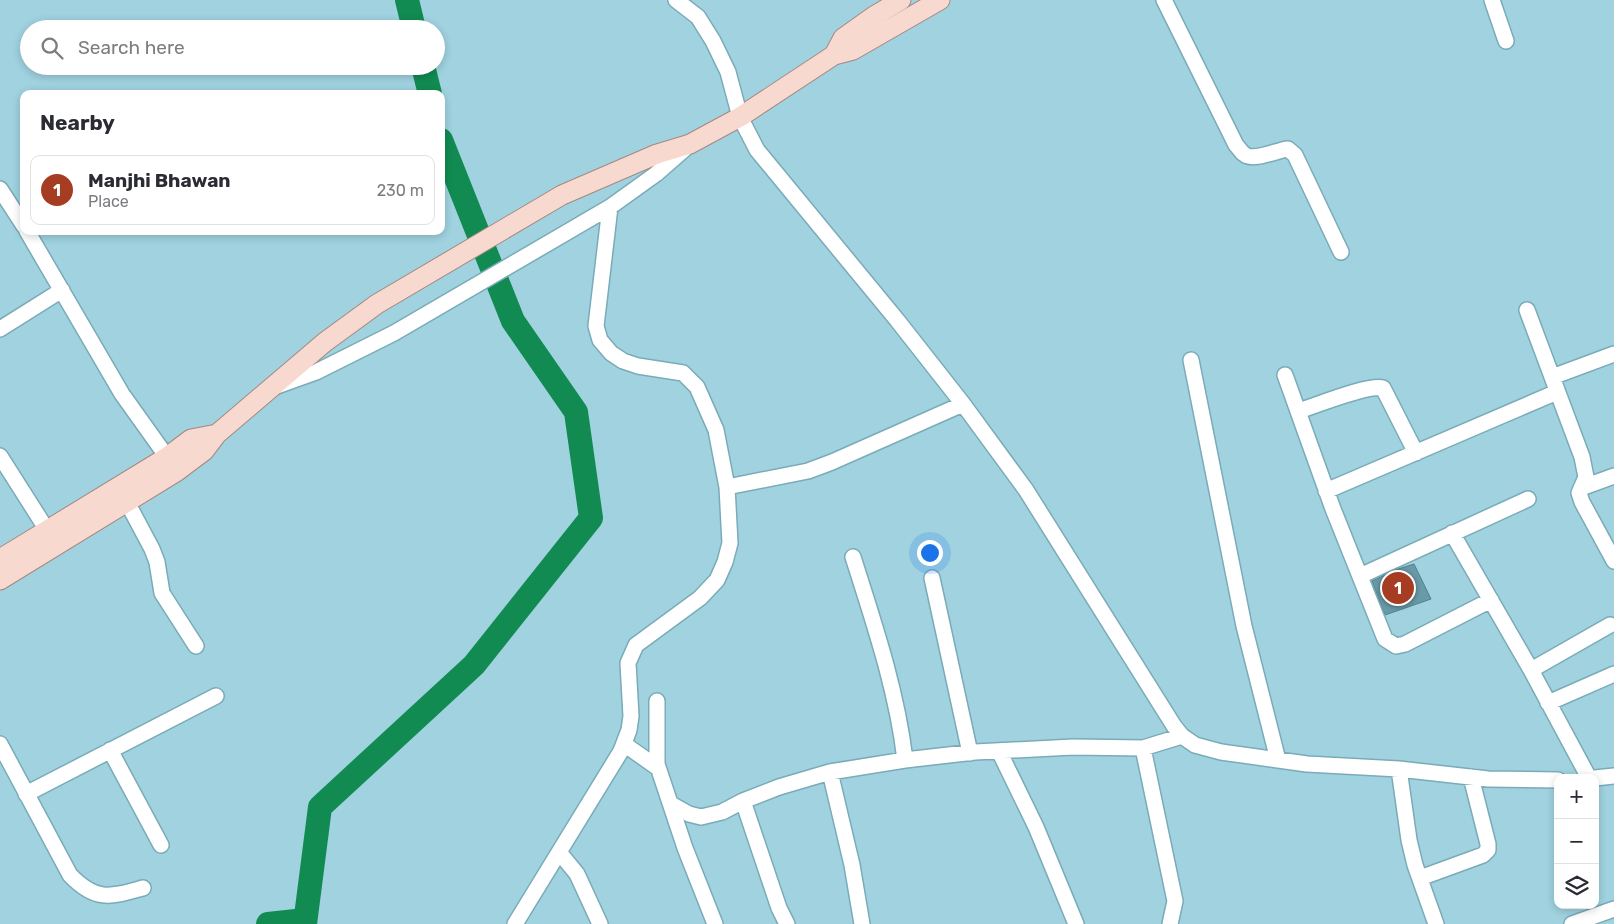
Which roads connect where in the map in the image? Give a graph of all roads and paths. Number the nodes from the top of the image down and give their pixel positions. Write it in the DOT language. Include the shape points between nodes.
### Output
graph roads {
  1 [pos="676,0"];
  2 [pos="901,0"];
  3 [pos="1164,0"];
  4 [pos="1492,0"];
  5 [pos="936,2"];
  6 [pos="1506,40"];
  7 [pos="834,55"];
  8 [pos="740,117"];
  9 [pos="690,144"];
  10 [pos="0,189"];
  11 [pos="610,207"];
  12 [pos="20,220"];
  13 [pos="29,235"];
  14 [pos="1341,252"];
  15 [pos="62,290"];
  16 [pos="1527,310"];
  17 [pos="0,328"];
  18 [pos="1614,354"];
  19 [pos="1191,360"];
  20 [pos="1285,375"];
  21 [pos="1552,378"];
  22 [pos="271,388"];
  23 [pos="1558,392"];
  24 [pos="963,404"];
  25 [pos="1298,411"];
  26 [pos="217,434"];
  27 [pos="1416,453"];
  28 [pos="0,456"];
  29 [pos="167,456"];
  30 [pos="1614,476"];
  31 [pos="727,487"];
  32 [pos="1581,488"];
  33 [pos="1326,491"];
  34 [pos="1528,499"];
  35 [pos="127,502"];
  36 [pos="47,530"];
  37 [pos="1452,533"];
  38 [pos="853,557"];
  39 [pos="0,559"];
  40 [pos="1614,561"];
  41 [pos="1360,576"];
  42 [pos="932,578"];
  43 [pos="0,580"];
  44 [pos="1491,600"];
  45 [pos="1610,625"];
  46 [pos="196,646"];
  47 [pos="1531,670"];
  48 [pos="1614,674"];
  49 [pos="216,696"];
  50 [pos="657,701"];
  51 [pos="1548,703"];
  52 [pos="1182,736"];
  53 [pos="0,744"];
  54 [pos="624,744"];
  55 [pos="1143,748"];
  56 [pos="110,750"];
  57 [pos="999,751"];
  58 [pos="970,753"];
  59 [pos="905,760"];
  60 [pos="1278,760"];
  61 [pos="658,768"];
  62 [pos="1399,769"];
  63 [pos="830,772"];
  64 [pos="1587,774"];
  65 [pos="1614,776"];
  66 [pos="1471,777"];
  67 [pos="1599,778"];
  68 [pos="1554,780"];
  69 [pos="26,794"];
  70 [pos="743,802"];
  71 [pos="670,804"];
  72 [pos="161,846"];
  73 [pos="559,852"];
  74 [pos="1420,878"];
  75 [pos="144,888"];
  76 [pos="1614,909"];
  77 [pos="713,923"];
  78 [pos="1578,923"];
  79 [pos="515,924"];
  80 [pos="600,924"];
  81 [pos="787,924"];
  82 [pos="862,924"];
  83 [pos="1076,924"];
  84 [pos="1170,924"];
  85 [pos="1436,924"];
  1 -- 8 [label="street" via="698,17 713,40 728,72"];
  2 -- 7 [label="main road" via="843,38"];
  3 -- 14 [label="street" via="1236,145 1248,157 1288,149 1295,155"];
  4 -- 6 [label="street"];
  5 -- 7 [label="main road" via="853,50"];
  7 -- 8 [label="main road"];
  8 -- 9 [label="main road"];
  8 -- 24 [label="street" via="757,150"];
  9 -- 11 [label="street" via="656,174"];
  9 -- 22 [label="main road" via="657,154 562,195 377,304 324,342"];
  10 -- 12 [label="street"];
  11 -- 22 [label="street" via="394,333 316,372"];
  11 -- 31 [label="street" via="596,326 600,340 623,361 683,372 697,387 716,430"];
  13 -- 15 [label="street"];
  15 -- 17 [label="street"];
  15 -- 29 [label="street" via="122,394"];
  16 -- 21 [label="street"];
  18 -- 21 [label="street"];
  19 -- 60 [label="street" via="1244,626"];
  20 -- 25 [label="street"];
  21 -- 23 [label="street"];
  22 -- 26 [label="main road"];
  23 -- 27 [label="street"];
  23 -- 32 [label="street" via="1586,472"];
  24 -- 31 [label="street" via="808,471"];
  24 -- 52 [label="street" via="1026,490"];
  25 -- 27 [label="street" via="1356,392 1382,388"];
  25 -- 33 [label="street"];
  26 -- 29 [label="main road" via="191,440"];
  26 -- 35 [label="main road" via="204,451"];
  27 -- 33 [label="street"];
  28 -- 36 [label="street"];
  29 -- 36 [label="main road"];
  30 -- 32 [label="street"];
  31 -- 54 [label="street" via="730,543 717,580 700,598 636,645 628,662 631,716"];
  32 -- 40 [label="street" via="1584,507"];
  33 -- 41 [label="street"];
  34 -- 37 [label="street"];
  35 -- 43 [label="main road"];
  35 -- 46 [label="street" via="157,562 162,593"];
  36 -- 39 [label="main road"];
  37 -- 41 [label="street"];
  37 -- 44 [label="street"];
  38 -- 59 [label="street" via="878,636 901,727"];
  41 -- 44 [label="street" via="1385,638 1396,646"];
  42 -- 58 [label="street"];
  44 -- 47 [label="street"];
  45 -- 47 [label="street"];
  47 -- 51 [label="street"];
  48 -- 51 [label="street"];
  49 -- 56 [label="street"];
  50 -- 61 [label="street"];
  51 -- 64 [label="street"];
  52 -- 55 [label="street"];
  52 -- 60 [label="street" via="1195,745 1221,752"];
  53 -- 69 [label="street"];
  54 -- 61 [label="street"];
  54 -- 73 [label="street"];
  55 -- 57 [label="street"];
  55 -- 84 [label="street" via="1175,901"];
  56 -- 69 [label="street"];
  56 -- 72 [label="street"];
  57 -- 58 [label="street"];
  57 -- 83 [label="street"];
  58 -- 59 [label="street"];
  59 -- 63 [label="street"];
  60 -- 62 [label="street"];
  61 -- 71 [label="street"];
  62 -- 66 [label="street"];
  62 -- 74 [label="street" via="1409,840"];
  63 -- 70 [label="street"];
  63 -- 82 [label="street"];
  65 -- 67 [label="street"];
  66 -- 68 [label="street"];
  66 -- 74 [label="street" via="1488,850 1483,855"];
  69 -- 75 [label="street" via="70,876 82,888 96,894 115,896"];
  70 -- 71 [label="street" via="701,817"];
  70 -- 81 [label="street"];
  71 -- 77 [label="street"];
  73 -- 79 [label="street"];
  73 -- 80 [label="street" via="577,874"];
  74 -- 85 [label="street"];
  76 -- 78 [label="street"];
}
